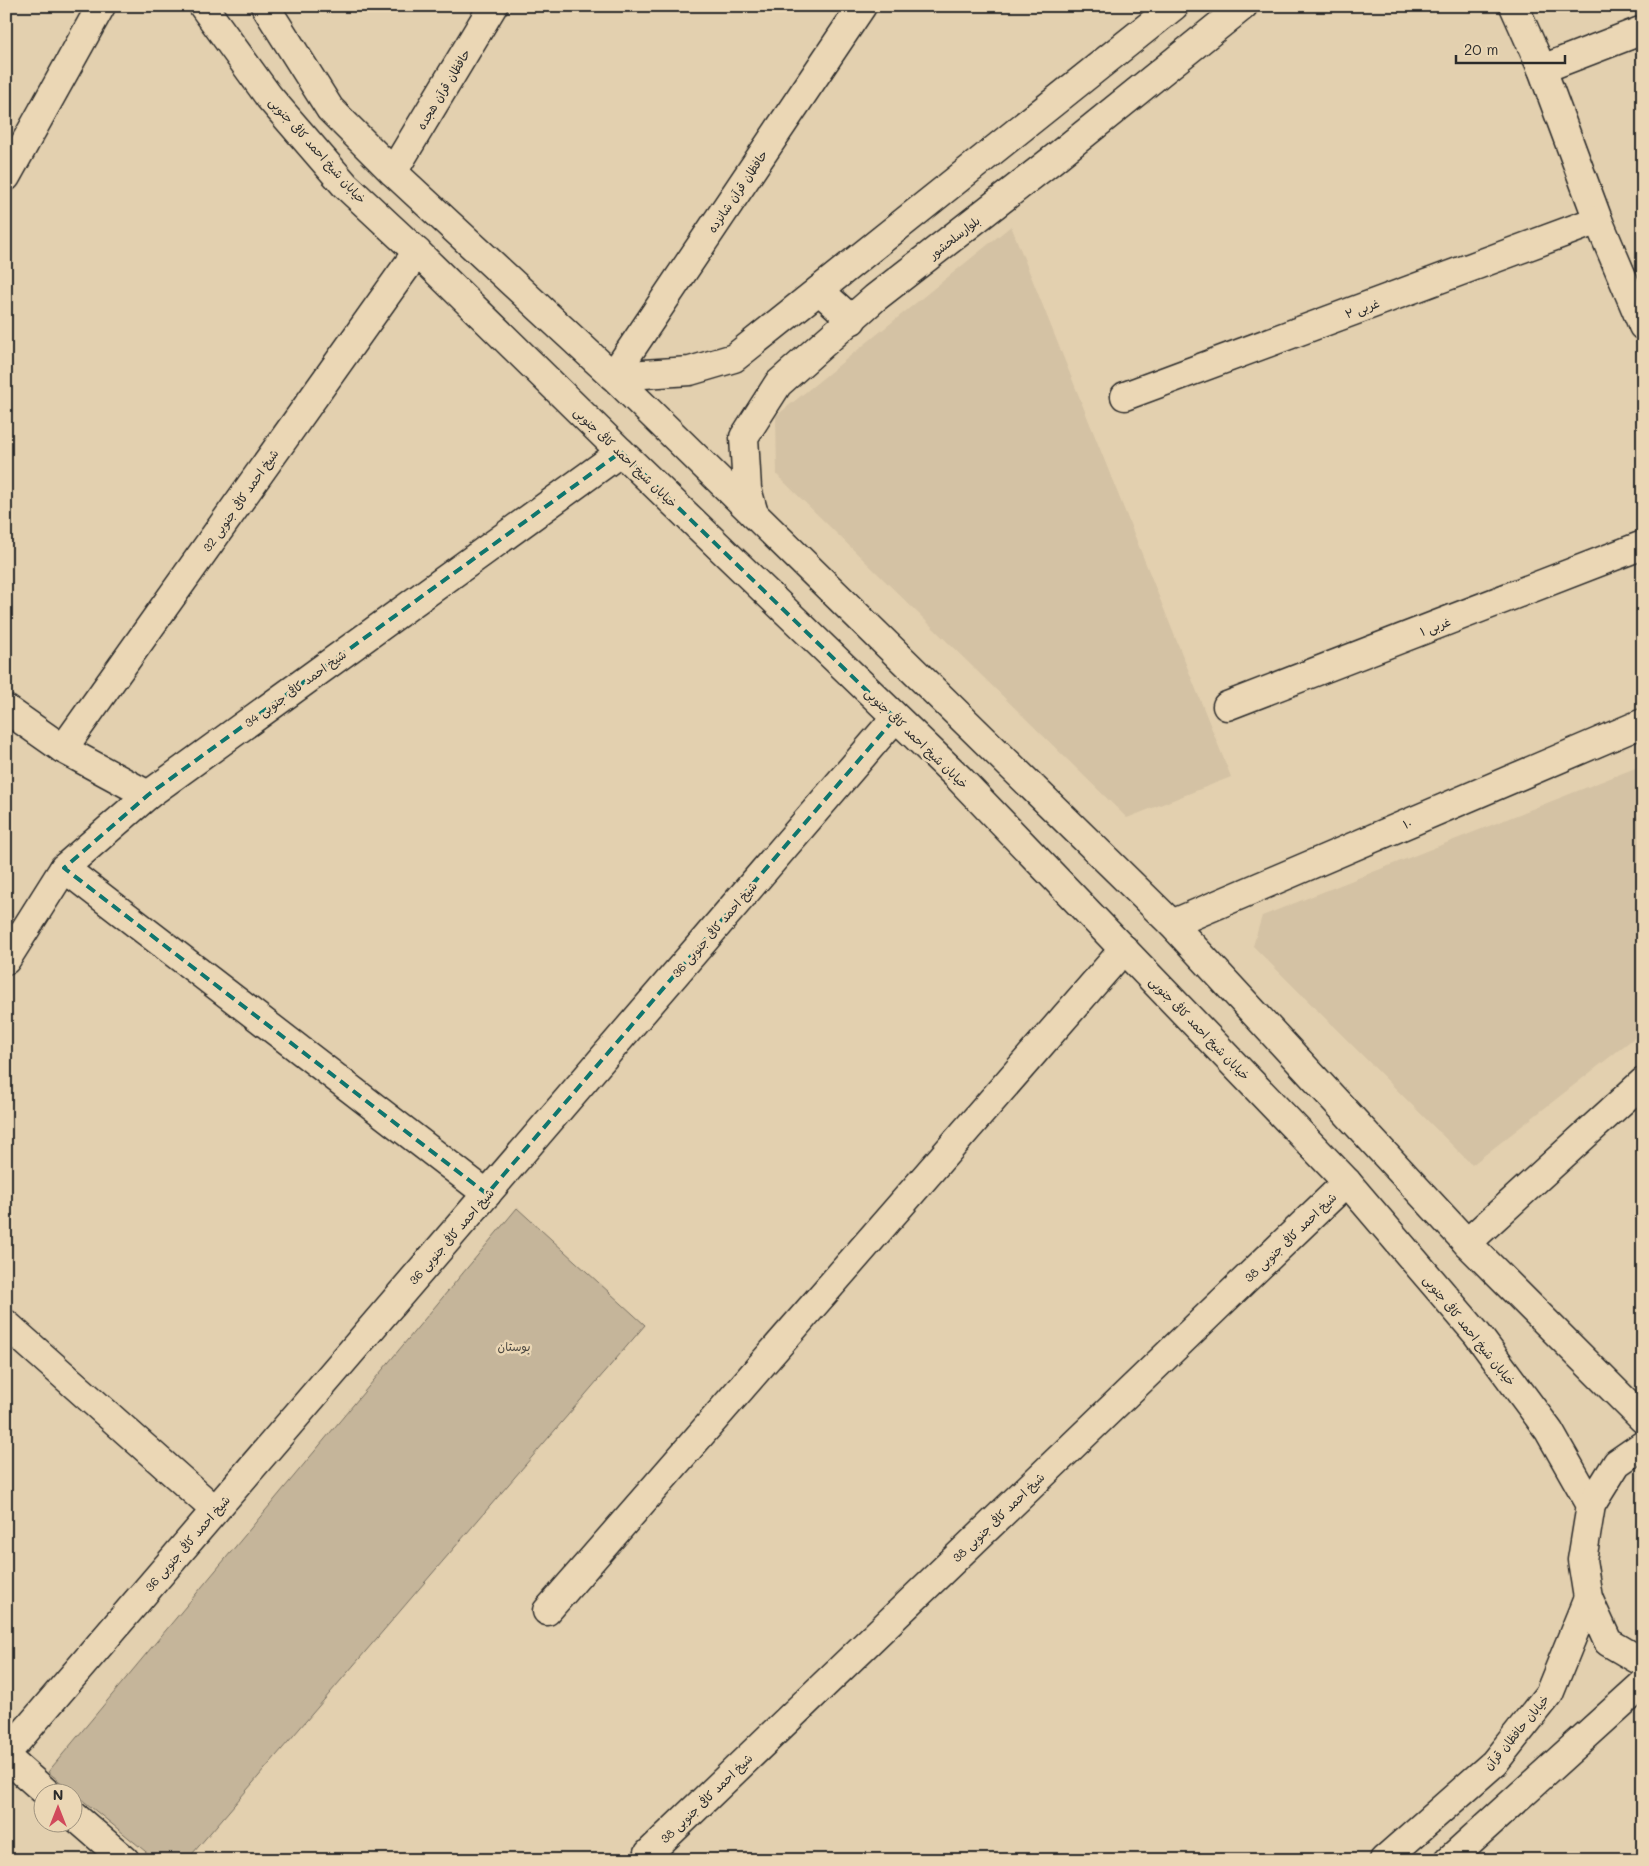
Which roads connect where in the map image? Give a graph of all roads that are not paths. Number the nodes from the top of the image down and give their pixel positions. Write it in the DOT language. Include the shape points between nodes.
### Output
graph roads {
  1 [pos="101,6"];
  2 [pos="204,6"];
  3 [pos="265,6"];
  4 [pos="494,6"];
  5 [pos="862,6"];
  6 [pos="1174,6"];
  7 [pos="1243,6"];
  8 [pos="1514,6"];
  9 [pos="1643,30"];
  10 [pos="1542,69"];
  11 [pos="393,172"];
  12 [pos="6,177"];
  13 [pos="1598,220"];
  14 [pos="417,252"];
  15 [pos="819,290"];
  16 [pos="852,320"];
  17 [pos="1643,326"];
  18 [pos="613,376"];
  19 [pos="1125,396"];
  20 [pos="621,452"];
  21 [pos="754,514"];
  22 [pos="1643,545"];
  23 [pos="1227,706"];
  24 [pos="6,709"];
  25 [pos="895,718"];
  26 [pos="1643,723"];
  27 [pos="63,749"];
  28 [pos="148,795"];
  29 [pos="64,868"];
  30 [pos="1172,924"];
  31 [pos="1124,949"];
  32 [pos="6,960"];
  33 [pos="1643,1082"];
  34 [pos="1347,1182"];
  35 [pos="487,1194"];
  36 [pos="1467,1243"];
  37 [pos="6,1324"];
  38 [pos="1643,1419"];
  39 [pos="1643,1445"];
  40 [pos="1591,1505"];
  41 [pos="215,1510"];
  42 [pos="1588,1598"];
  43 [pos="548,1611"];
  44 [pos="1643,1658"];
  45 [pos="1643,1684"];
  46 [pos="6,1756"];
  47 [pos="37,1784"];
  48 [pos="82,1823"];
  49 [pos="650,1856"];
  50 [pos="125,1860"];
  51 [pos="1384,1860"];
  52 [pos="1449,1860"];
  1 -- 12 [label="street"];
  2 -- 14 [label="street, خیابان شیخ احمد کافی جنوبی" via="269,97 345,185"];
  3 -- 11 [label="street" via="330,109"];
  4 -- 11 [label="street, حافظان قرآن هجده"];
  5 -- 18 [label="street, حافظان قرآن شانزده"];
  6 -- 15 [label="street"];
  7 -- 16 [label="street, بلوارسلحشور" via="875,298"];
  8 -- 10 [label="street"];
  9 -- 10 [label="street"];
  10 -- 13 [label="street"];
  11 -- 18 [label="street"];
  13 -- 17 [label="street"];
  13 -- 19 [label="street, ۲ غربی"];
  14 -- 20 [label="street, خیابان شیخ احمد کافی جنوبی"];
  14 -- 27 [label="street, شیخ احمد کافی جنوبی 32"];
  15 -- 16 [label="street"];
  15 -- 18 [label="street" via="734,358 690,371"];
  16 -- 21 [label="street, بلوارسلحشور" via="778,384 744,437 748,489"];
  18 -- 21 [label="street"];
  20 -- 25 [label="street, خیابان شیخ احمد کافی جنوبی"];
  20 -- 28 [label="street, شیخ احمد کافی جنوبی 34"];
  21 -- 30 [label="street"];
  22 -- 23 [label="street, ۱ غربی"];
  24 -- 27 [label="street"];
  25 -- 31 [label="street, خیابان شیخ احمد کافی جنوبی" via="959,778"];
  25 -- 35 [label="street, شیخ احمد کافی جنوبی 36"];
  26 -- 30 [label="street, ۱۰"];
  27 -- 28 [label="street"];
  28 -- 29 [label="street, شیخ احمد کافی جنوبی 34"];
  29 -- 32 [label="street, شیخ احمد کافی جنوبی 34"];
  29 -- 35 [label="street"];
  30 -- 36 [label="street"];
  31 -- 34 [label="street, خیابان شیخ احمد کافی جنوبی"];
  31 -- 43 [label="street"];
  33 -- 36 [label="street"];
  34 -- 40 [label="street, خیابان شیخ احمد کافی جنوبی" via="1477,1334 1549,1431"];
  34 -- 49 [label="street, شیخ احمد کافی جنوبی 38"];
  35 -- 41 [label="street, شیخ احمد کافی جنوبی 36"];
  36 -- 38 [label="street"];
  37 -- 41 [label="street"];
  39 -- 40 [label="street" via="1617,1463"];
  40 -- 42 [label="street" via="1582,1560"];
  41 -- 46 [label="street, شیخ احمد کافی جنوبی 36"];
  42 -- 44 [label="street" via="1608,1642"];
  42 -- 51 [label="street, خیابان حافظان قرآن" via="1549,1694 1494,1763"];
  45 -- 52 [label="street"];
  46 -- 47 [label="street"];
  48 -- 50 [label="street"];
}
